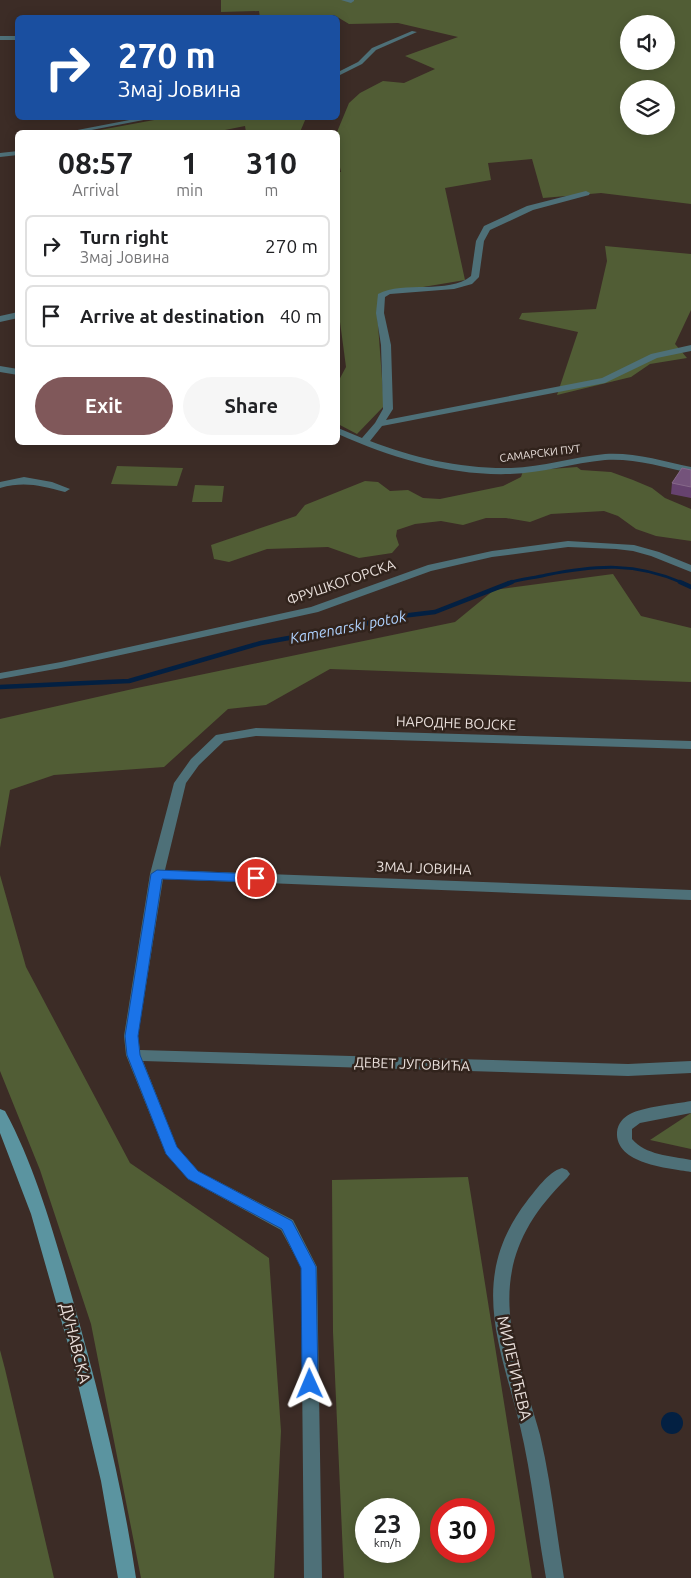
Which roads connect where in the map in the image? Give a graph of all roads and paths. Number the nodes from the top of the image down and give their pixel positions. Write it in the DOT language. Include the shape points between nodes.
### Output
graph roads {
  1 [pos="414,32"];
  2 [pos="0,38"];
  3 [pos="15,38"];
  4 [pos="340,73"];
  5 [pos="125,120"];
  6 [pos="80,130"];
  7 [pos="15,153"];
  8 [pos="0,155"];
  9 [pos="586,193"];
  10 [pos="15,316"];
  11 [pos="0,319"];
  12 [pos="691,348"];
  13 [pos="0,369"];
  14 [pos="15,372"];
  15 [pos="379,424"];
  16 [pos="340,431"];
  17 [pos="363,442"];
  18 [pos="691,470"];
  19 [pos="0,485"];
  20 [pos="65,489"];
  21 [pos="691,569"];
  22 [pos="0,676"];
  23 [pos="691,745"];
  24 [pos="157,874"];
  25 [pos="691,895"];
  26 [pos="133,1055"];
  27 [pos="691,1067"];
  28 [pos="691,1106"];
  29 [pos="0,1115"];
  30 [pos="691,1166"];
  31 [pos="562,1174"];
  32 [pos="127,1578"];
  33 [pos="313,1578"];
  34 [pos="555,1578"];
  1 -- 4 [label="street" via="374,49 360,63"];
  2 -- 3 [label="street"];
  5 -- 6 [label="street"];
  7 -- 8 [label="street"];
  9 -- 15 [label="street" via="530,208 487,228 480,241 474,277 469,282 388,292 381,296 389,398 388,409"];
  10 -- 11 [label="street"];
  12 -- 15 [label="street" via="654,356 605,380"];
  13 -- 14 [label="street"];
  15 -- 17 [label="street"];
  16 -- 17 [label="street, САМАРСКИ ПУТ"];
  17 -- 18 [label="street, САМАРСКИ ПУТ" via="416,460 500,472 607,457"];
  19 -- 20 [label="street" via="39,480"];
  21 -- 22 [label="street, ФРУШКОГОРСКА" via="655,554 616,546 568,544 492,554 428,568 314,610"];
  23 -- 24 [label="street, НАРОДНЕ ВОЈСКЕ" via="256,732 220,738 195,762 180,784"];
  24 -- 25 [label="street, ЗМАЈ ЈОВИНА"];
  24 -- 26 [label="street" via="131,1036"];
  26 -- 27 [label="street, ДЕВЕТ ЈУГОВИЋА" via="628,1070"];
  26 -- 33 [label="street" via="171,1150 193,1175 287,1225 309,1267"];
  28 -- 30 [label="street" via="636,1118 625,1126 624,1140 633,1151"];
  29 -- 32 [label="main road, ДУНАВСКА" via="53,1255 72,1323 110,1484"];
  31 -- 34 [label="street, МИЛЕТИЋЕВА" via="529,1209 509,1246 501,1310 531,1436"];
}
